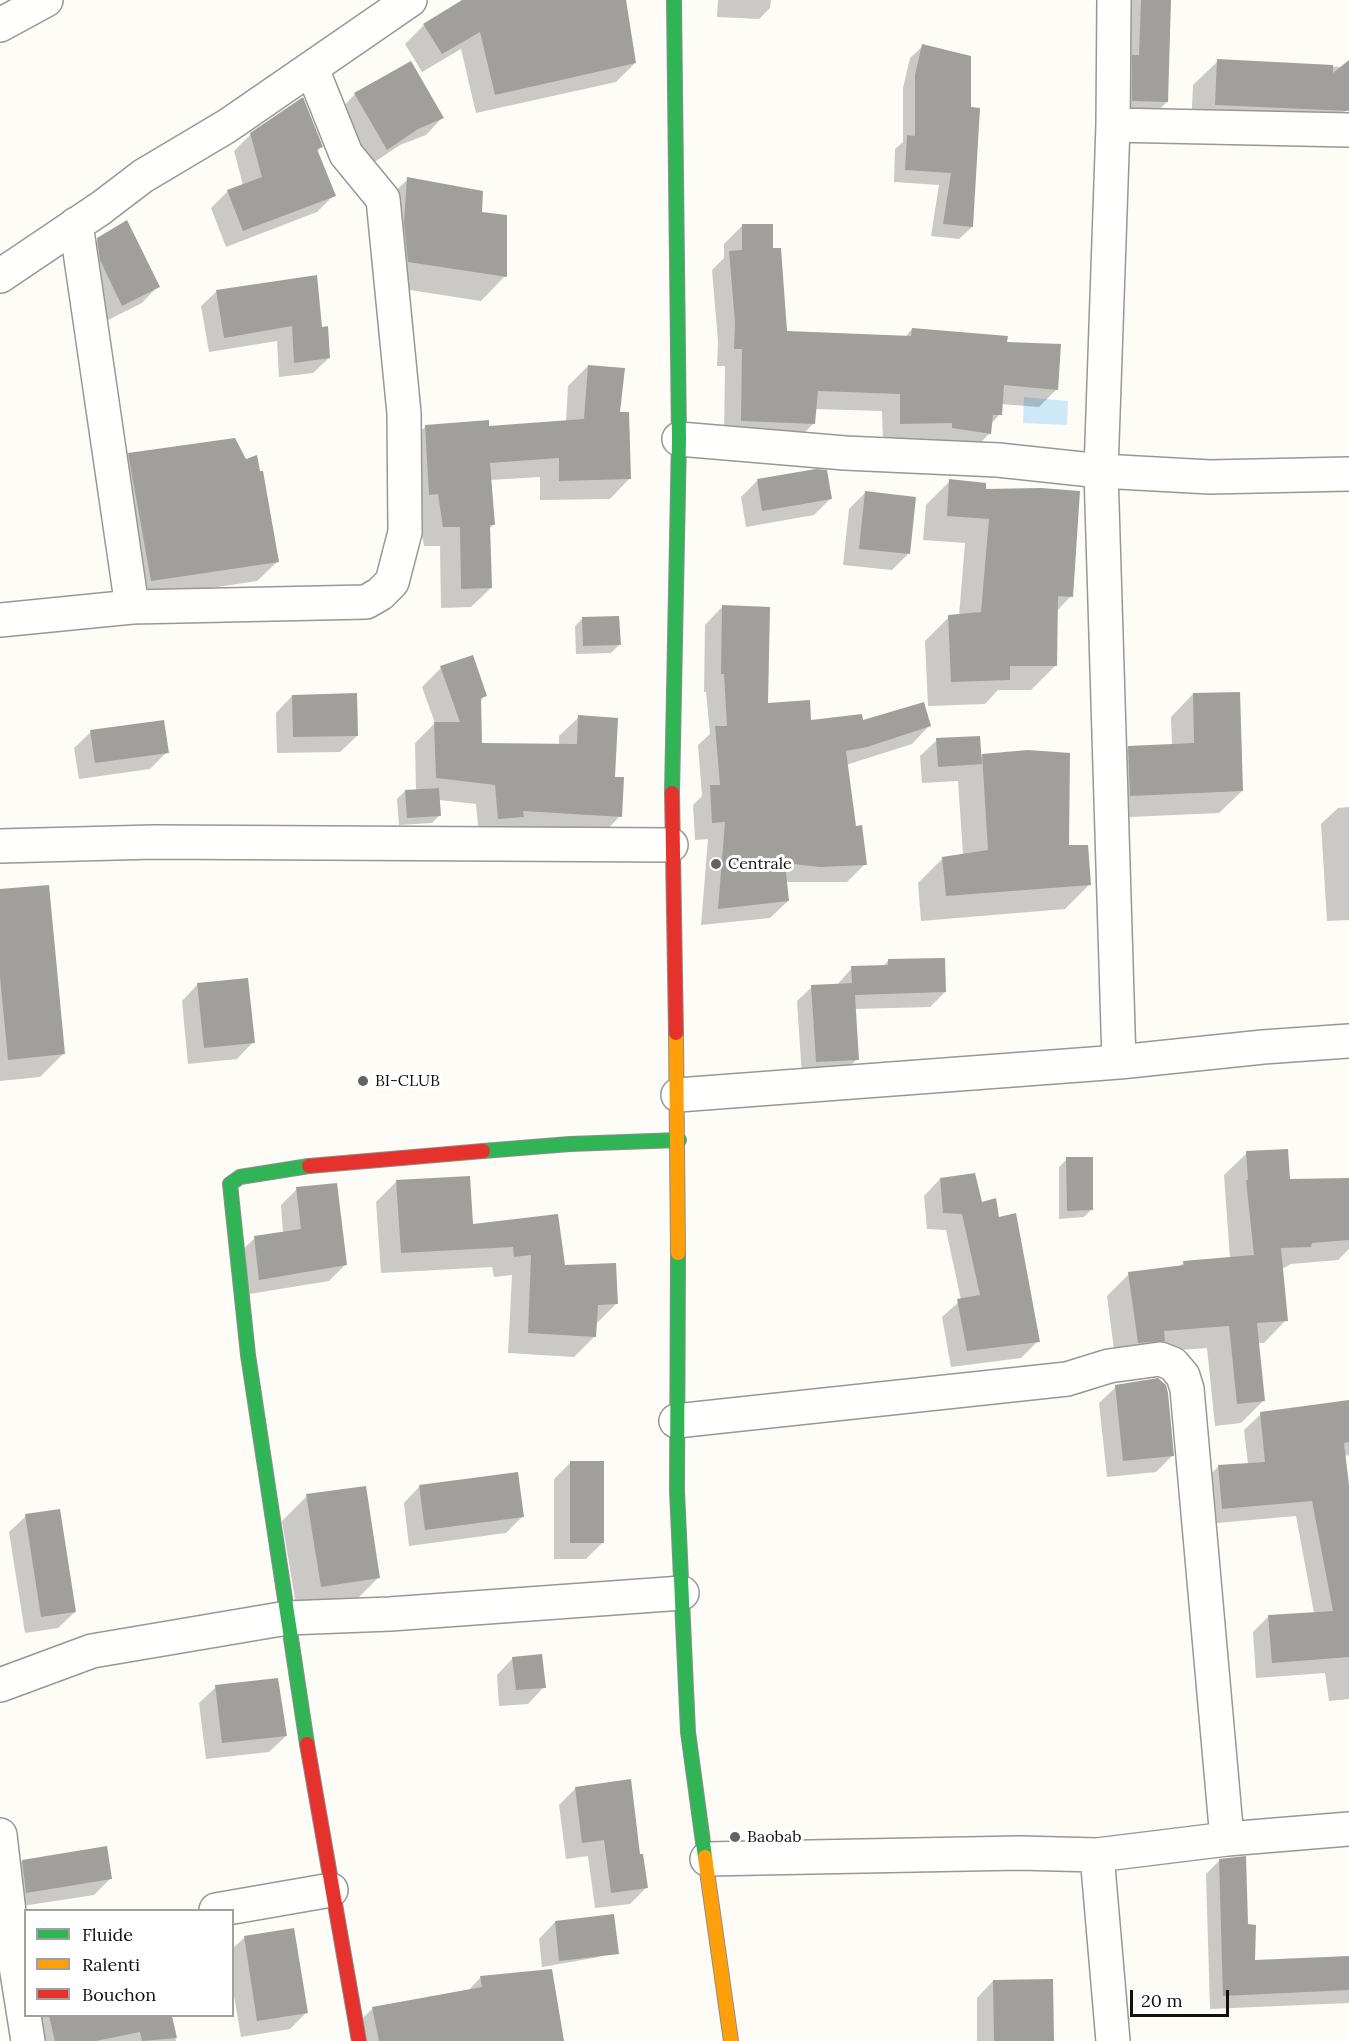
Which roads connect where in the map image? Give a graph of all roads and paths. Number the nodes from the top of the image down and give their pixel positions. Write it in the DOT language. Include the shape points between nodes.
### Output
graph roads {
  1 [pos="46,0"];
  2 [pos="410,0"];
  3 [pos="674,0"];
  4 [pos="1114,0"];
  5 [pos="0,25"];
  6 [pos="312,69"];
  7 [pos="1113,125"];
  8 [pos="1349,130"];
  9 [pos="76,224"];
  10 [pos="0,276"];
  11 [pos="679,439"];
  12 [pos="1101,471"];
  13 [pos="1349,474"];
  14 [pos="132,607"];
  15 [pos="0,620"];
  16 [pos="671,845"];
  17 [pos="0,846"];
  18 [pos="1349,1041"];
  19 [pos="1119,1062"];
  20 [pos="678,1095"];
  21 [pos="679,1140"];
  22 [pos="676,1421"];
  23 [pos="682,1593"];
  24 [pos="287,1618"];
  25 [pos="0,1685"];
  26 [pos="1349,1828"];
  27 [pos="0,1835"];
  28 [pos="1227,1839"];
  29 [pos="1097,1856"];
  30 [pos="706,1859"];
  31 [pos="331,1890"];
  32 [pos="227,1909"];
  33 [pos="13,1947"];
  34 [pos="24,2016"];
  35 [pos="24,2017"];
  36 [pos="28,2041"];
  37 [pos="359,2041"];
  38 [pos="731,2041"];
  39 [pos="1113,2041"];
  1 -- 5 [label="street"];
  2 -- 6 [label="street"];
  3 -- 11 [label="main road"];
  4 -- 7 [label="street"];
  6 -- 9 [label="street" via="143,176"];
  6 -- 14 [label="street" via="346,154 382,199 404,413 405,532 392,582 366,602"];
  7 -- 8 [label="street"];
  7 -- 12 [label="street"];
  9 -- 10 [label="street"];
  9 -- 14 [label="street"];
  11 -- 12 [label="street" via="845,453 998,460"];
  11 -- 16 [label="main road"];
  12 -- 13 [label="street" via="1210,477"];
  12 -- 19 [label="street"];
  14 -- 15 [label="street"];
  16 -- 17 [label="street" via="153,842"];
  16 -- 20 [label="main road"];
  18 -- 19 [label="street"];
  19 -- 20 [label="street"];
  20 -- 21 [label="main road"];
  21 -- 22 [label="main road"];
  21 -- 24 [label="main road" via="570,1144 310,1166 240,1177 230,1184 248,1355"];
  22 -- 23 [label="main road"];
  22 -- 28 [label="street" via="1067,1379 1110,1366 1160,1359 1173,1364 1187,1389"];
  23 -- 24 [label="street"];
  23 -- 30 [label="main road" via="688,1732"];
  24 -- 25 [label="street" via="92,1651"];
  24 -- 31 [label="main road"];
  26 -- 28 [label="street"];
  27 -- 33 [label="street"];
  28 -- 29 [label="street"];
  29 -- 30 [label="street" via="1019,1853"];
  29 -- 39 [label="street"];
  30 -- 38 [label="main road"];
  31 -- 32 [label="street"];
  31 -- 37 [label="main road"];
  33 -- 34 [label="street"];
  35 -- 36 [label="street"];
}
